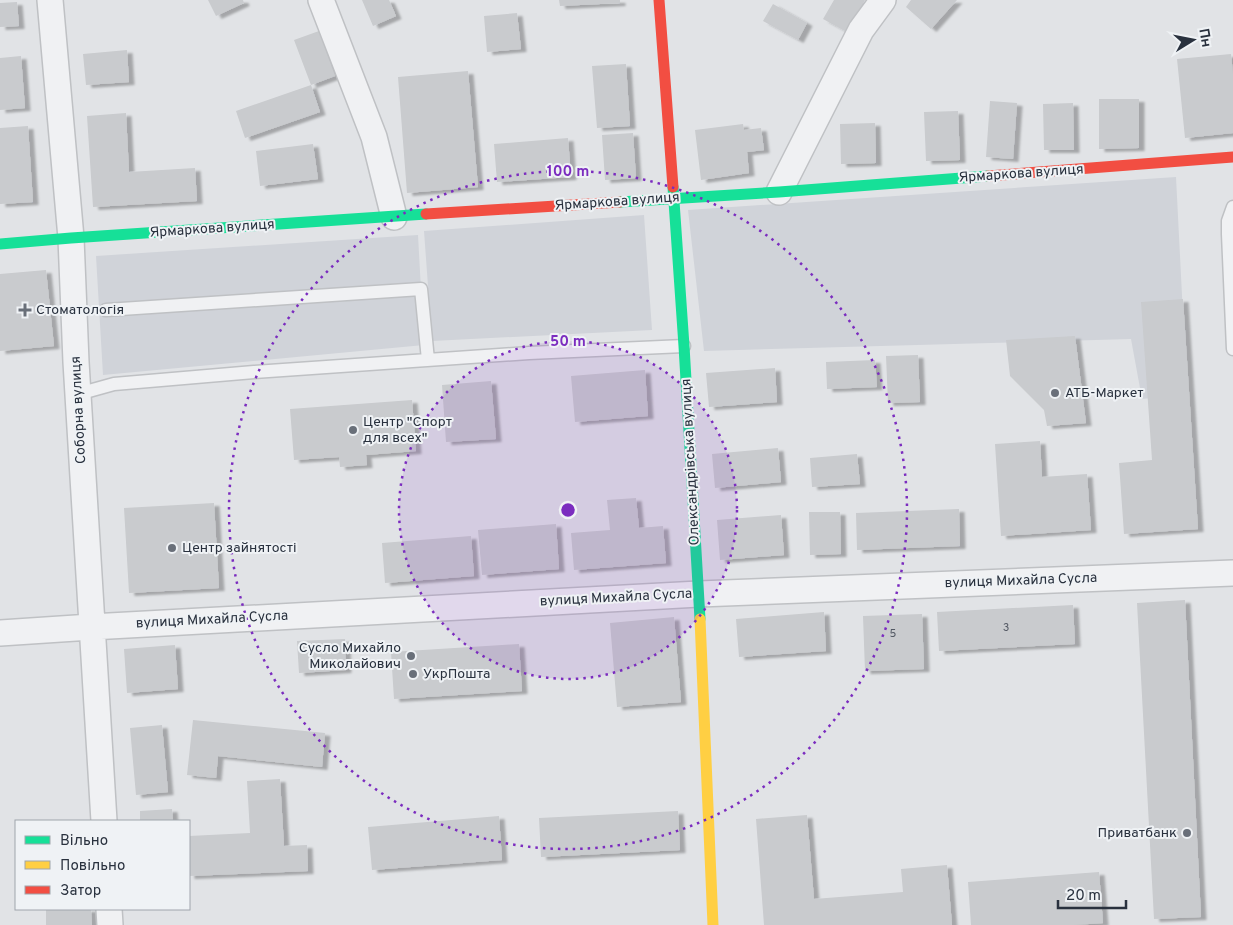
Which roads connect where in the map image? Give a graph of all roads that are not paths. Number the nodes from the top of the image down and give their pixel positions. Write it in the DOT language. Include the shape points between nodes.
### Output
graph roads {
  1 [pos="50,0"];
  2 [pos="321,0"];
  3 [pos="659,0"];
  4 [pos="883,0"];
  5 [pos="1233,158"];
  6 [pos="779,192"];
  7 [pos="673,198"];
  8 [pos="1233,207"];
  9 [pos="394,216"];
  10 [pos="71,238"];
  11 [pos="0,244"];
  12 [pos="106,310"];
  13 [pos="684,346"];
  14 [pos="1233,349"];
  15 [pos="428,360"];
  16 [pos="78,394"];
  17 [pos="1233,573"];
  18 [pos="699,594"];
  19 [pos="91,627"];
  20 [pos="0,633"];
  21 [pos="104,820"];
  22 [pos="109,910"];
  23 [pos="110,925"];
  24 [pos="714,925"];
  1 -- 10 [label="street, Соборна вулиця"];
  2 -- 9 [label="street" via="374,137"];
  3 -- 7 [label="street, Олександрівська вулиця"];
  4 -- 6 [label="street" via="861,30"];
  5 -- 6 [label="street, Ярмаркова вулиця"];
  6 -- 7 [label="street, Ярмаркова вулиця"];
  7 -- 9 [label="street, Ярмаркова вулиця"];
  7 -- 13 [label="street, Олександрівська вулиця"];
  8 -- 14 [label="lane" via="1228,220"];
  9 -- 10 [label="street, Ярмаркова вулиця"];
  10 -- 11 [label="street, Ярмаркова вулиця"];
  10 -- 16 [label="street, Соборна вулиця"];
  12 -- 15 [label="lane" via="421,289"];
  13 -- 15 [label="lane"];
  13 -- 18 [label="street, Олександрівська вулиця"];
  15 -- 16 [label="lane" via="114,384"];
  16 -- 19 [label="street, Соборна вулиця"];
  17 -- 18 [label="street, вулиця Михайла Сусла"];
  18 -- 19 [label="street, вулиця Михайла Сусла"];
  18 -- 24 [label="street, Олександрівська вулиця"];
  19 -- 20 [label="street, вулиця Михайла Сусла"];
  19 -- 21 [label="street, Соборна вулиця"];
  22 -- 23 [label="street"];
}
